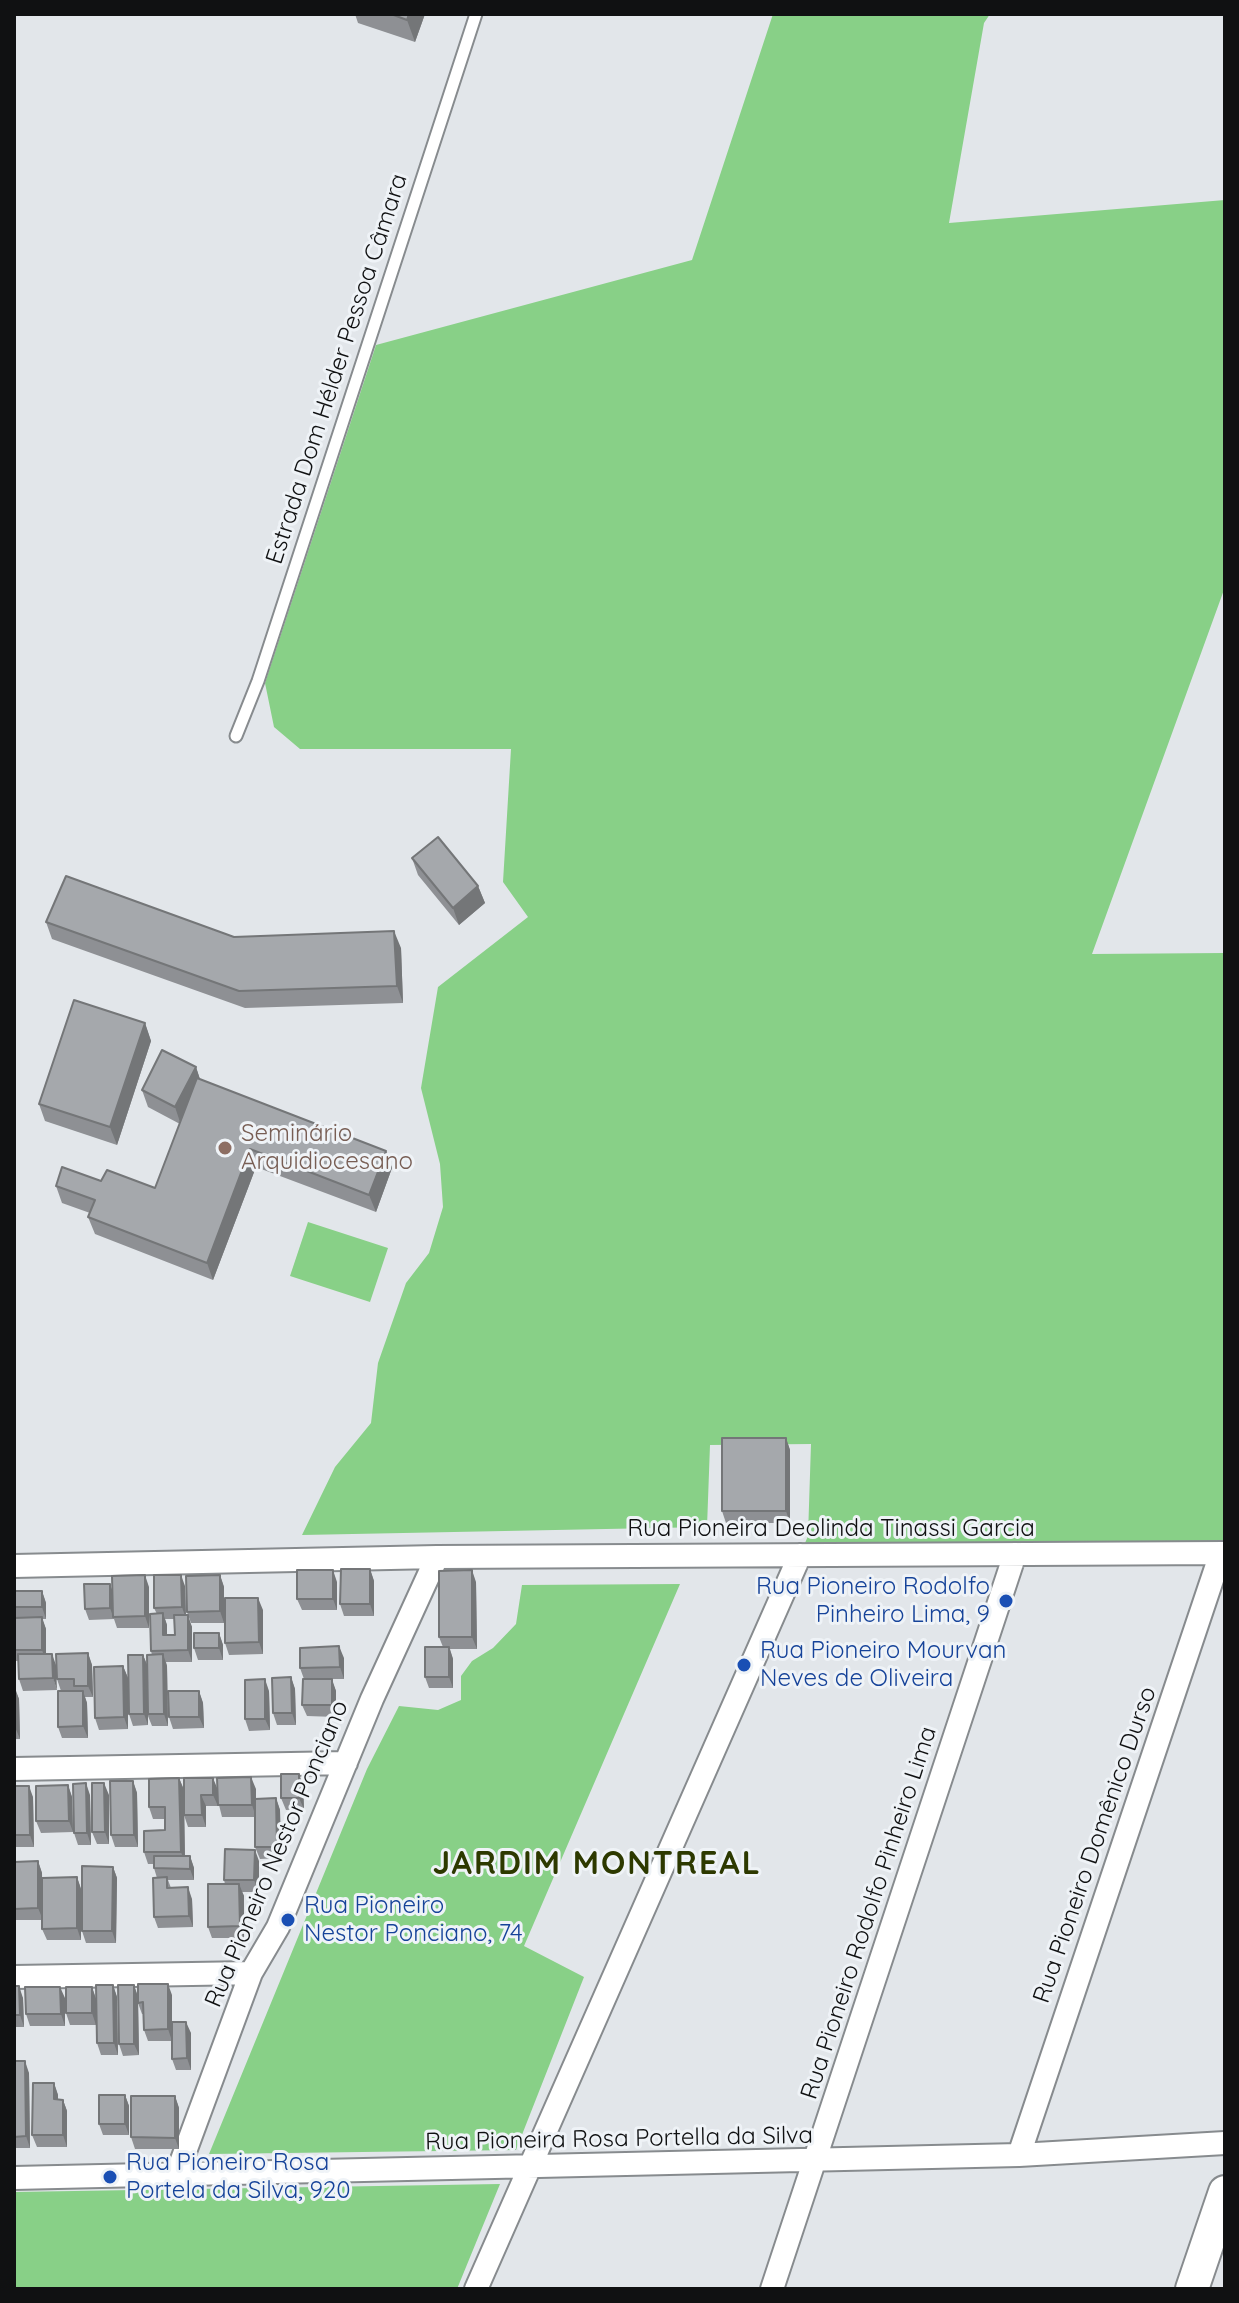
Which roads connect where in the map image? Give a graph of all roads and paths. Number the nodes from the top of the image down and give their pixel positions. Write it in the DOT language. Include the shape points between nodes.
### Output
graph roads {
  1 [pos="476,14"];
  2 [pos="236,736"];
  3 [pos="1223,1553"];
  4 [pos="1015,1554"];
  5 [pos="800,1555"];
  6 [pos="437,1557"];
  7 [pos="14,1566"];
  8 [pos="346,1763"];
  9 [pos="14,1769"];
  10 [pos="251,1973"];
  11 [pos="14,1977"];
  12 [pos="1225,2143"];
  13 [pos="1019,2155"];
  14 [pos="815,2160"];
  15 [pos="529,2167"];
  16 [pos="176,2176"];
  17 [pos="14,2178"];
  18 [pos="1225,2192"];
  19 [pos="476,2289"];
  20 [pos="772,2289"];
  21 [pos="1192,2289"];
  1 -- 2 [label="lane, Estrada Dom Hélder Pessoa Câmara"];
  3 -- 4 [label="street, Rua Pioneira Deolinda Tinassi Garcia"];
  3 -- 13 [label="street, Rua Pioneiro Domênico Durso"];
  4 -- 5 [label="street, Rua Pioneira Deolinda Tinassi Garcia"];
  4 -- 14 [label="street, Rua Pioneiro Rodolfo Pinheiro Lima"];
  5 -- 6 [label="street, Rua Pioneira Deolinda Tinassi Garcia"];
  5 -- 15 [label="street"];
  6 -- 7 [label="street, Rua Pioneira Deolinda Tinassi Garcia"];
  6 -- 8 [label="street, Rua Pioneiro Nestor Ponciano"];
  8 -- 9 [label="street"];
  8 -- 10 [label="street, Rua Pioneiro Nestor Ponciano" via="278,1927"];
  10 -- 11 [label="street"];
  10 -- 16 [label="street, Rua Pioneiro Nestor Ponciano"];
  12 -- 13 [label="street, Rua Pioneira Rosa Portella da Silva"];
  13 -- 14 [label="street, Rua Pioneira Rosa Portella da Silva"];
  14 -- 15 [label="street, Rua Pioneira Rosa Portella da Silva"];
  14 -- 20 [label="street, Rua Pioneiro Rodolfo Pinheiro Lima"];
  15 -- 16 [label="street, Rua Pioneira Rosa Portella da Silva"];
  15 -- 19 [label="street"];
  16 -- 17 [label="street, Rua Pioneira Rosa Portella da Silva"];
  18 -- 21 [label="street"];
}
